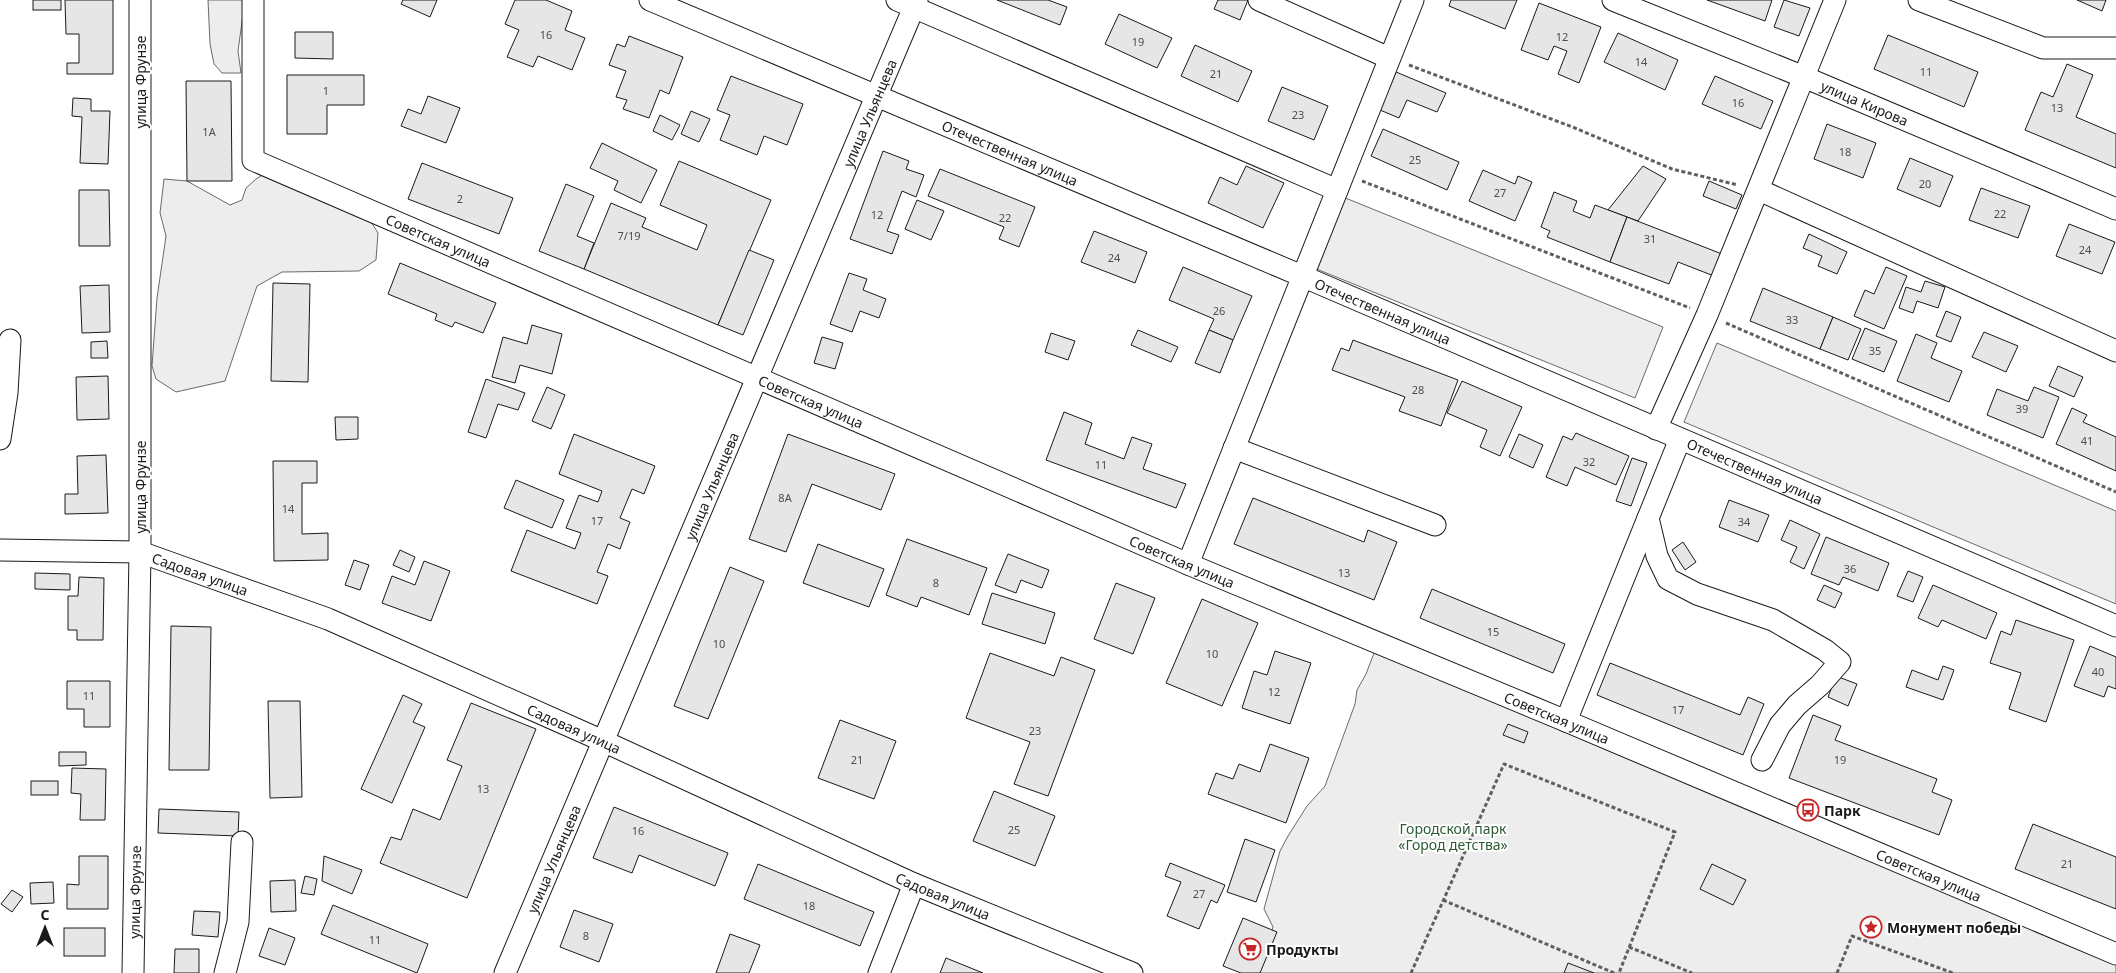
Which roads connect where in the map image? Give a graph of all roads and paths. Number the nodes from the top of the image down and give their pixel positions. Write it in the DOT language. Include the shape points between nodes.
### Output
graph roads {
  1 [pos="140,0"];
  2 [pos="253,0"];
  3 [pos="650,0"];
  4 [pos="1258,0"];
  5 [pos="1413,0"];
  6 [pos="1613,0"];
  7 [pos="1835,0"];
  8 [pos="1919,0"];
  9 [pos="909,2"];
  10 [pos="2116,48"];
  11 [pos="1389,58"];
  12 [pos="1804,77"];
  13 [pos="876,95"];
  14 [pos="1340,182"];
  15 [pos="1759,190"];
  16 [pos="2116,209"];
  17 [pos="1302,276"];
  18 [pos="1708,315"];
  19 [pos="10,340"];
  20 [pos="2116,351"];
  21 [pos="757,378"];
  22 [pos="1656,429"];
  23 [pos="0,439"];
  24 [pos="1680,440"];
  25 [pos="1234,448"];
  26 [pos="2116,492"];
  27 [pos="1648,518"];
  28 [pos="1435,525"];
  29 [pos="0,550"];
  30 [pos="140,552"];
  31 [pos="1188,564"];
  32 [pos="2116,626"];
  33 [pos="1566,721"];
  34 [pos="603,741"];
  35 [pos="1762,760"];
  36 [pos="242,842"];
  37 [pos="914,884"];
  38 [pos="1443,900"];
  39 [pos="1629,947"];
  40 [pos="2116,954"];
  41 [pos="133,973"];
  42 [pos="225,973"];
  43 [pos="505,973"];
  44 [pos="878,973"];
  45 [pos="1132,973"];
  46 [pos="1411,973"];
  47 [pos="1614,973"];
  48 [pos="1619,973"];
  49 [pos="1692,973"];
  50 [pos="1837,973"];
  51 [pos="1952,973"];
  1 -- 30 [label="street, улица Фрунзе"];
  2 -- 21 [label="street, Советская улица" via="253,160"];
  3 -- 13 [label="street, Отечественная улица"];
  4 -- 11 [label="street"];
  5 -- 11 [label="street"];
  6 -- 12 [label="street, улица Кирова"];
  7 -- 12 [label="street"];
  8 -- 10 [label="street" via="2043,48"];
  9 -- 13 [label="street, улица Ульянцева"];
  9 -- 14 [label="street"];
  11 -- 14 [label="street"];
  11 -- 15 [label="path" via="1672,168"];
  12 -- 15 [label="street"];
  12 -- 16 [label="street, улица Кирова"];
  13 -- 17 [label="street, Отечественная улица"];
  13 -- 21 [label="street, улица Ульянцева"];
  14 -- 17 [label="street"];
  14 -- 18 [label="path"];
  15 -- 18 [label="street"];
  15 -- 20 [label="street"];
  17 -- 22 [label="street, Отечественная улица"];
  17 -- 25 [label="street"];
  18 -- 22 [label="street"];
  18 -- 26 [label="path"];
  19 -- 23 [label="street"];
  21 -- 31 [label="street, Советская улица"];
  21 -- 34 [label="street, улица Ульянцева"];
  22 -- 24 [label="street, Отечественная улица"];
  24 -- 27 [label="street"];
  24 -- 32 [label="street, Отечественная улица"];
  25 -- 28 [label="street"];
  25 -- 31 [label="street"];
  27 -- 33 [label="street"];
  27 -- 35 [label="street" via="1657,556 1668,579 1697,594 1772,620 1840,662 1780,724"];
  29 -- 30 [label="street, Садовая улица"];
  30 -- 34 [label="street, Садовая улица" via="328,619"];
  30 -- 41 [label="street, улица Фрунзе"];
  31 -- 33 [label="street, Советская улица"];
  33 -- 40 [label="street, Советская улица"];
  34 -- 37 [label="street, Садовая улица"];
  34 -- 43 [label="street, улица Ульянцева"];
  36 -- 42 [label="street" via="238,922"];
  37 -- 44 [label="street"];
  37 -- 45 [label="street, Садовая улица"];
  38 -- 39 [label="path" via="1504,764 1675,832"];
  38 -- 46 [label="path"];
  38 -- 47 [label="path"];
  39 -- 48 [label="path"];
  39 -- 49 [label="path"];
  50 -- 51 [label="path" via="1852,936"];
}
